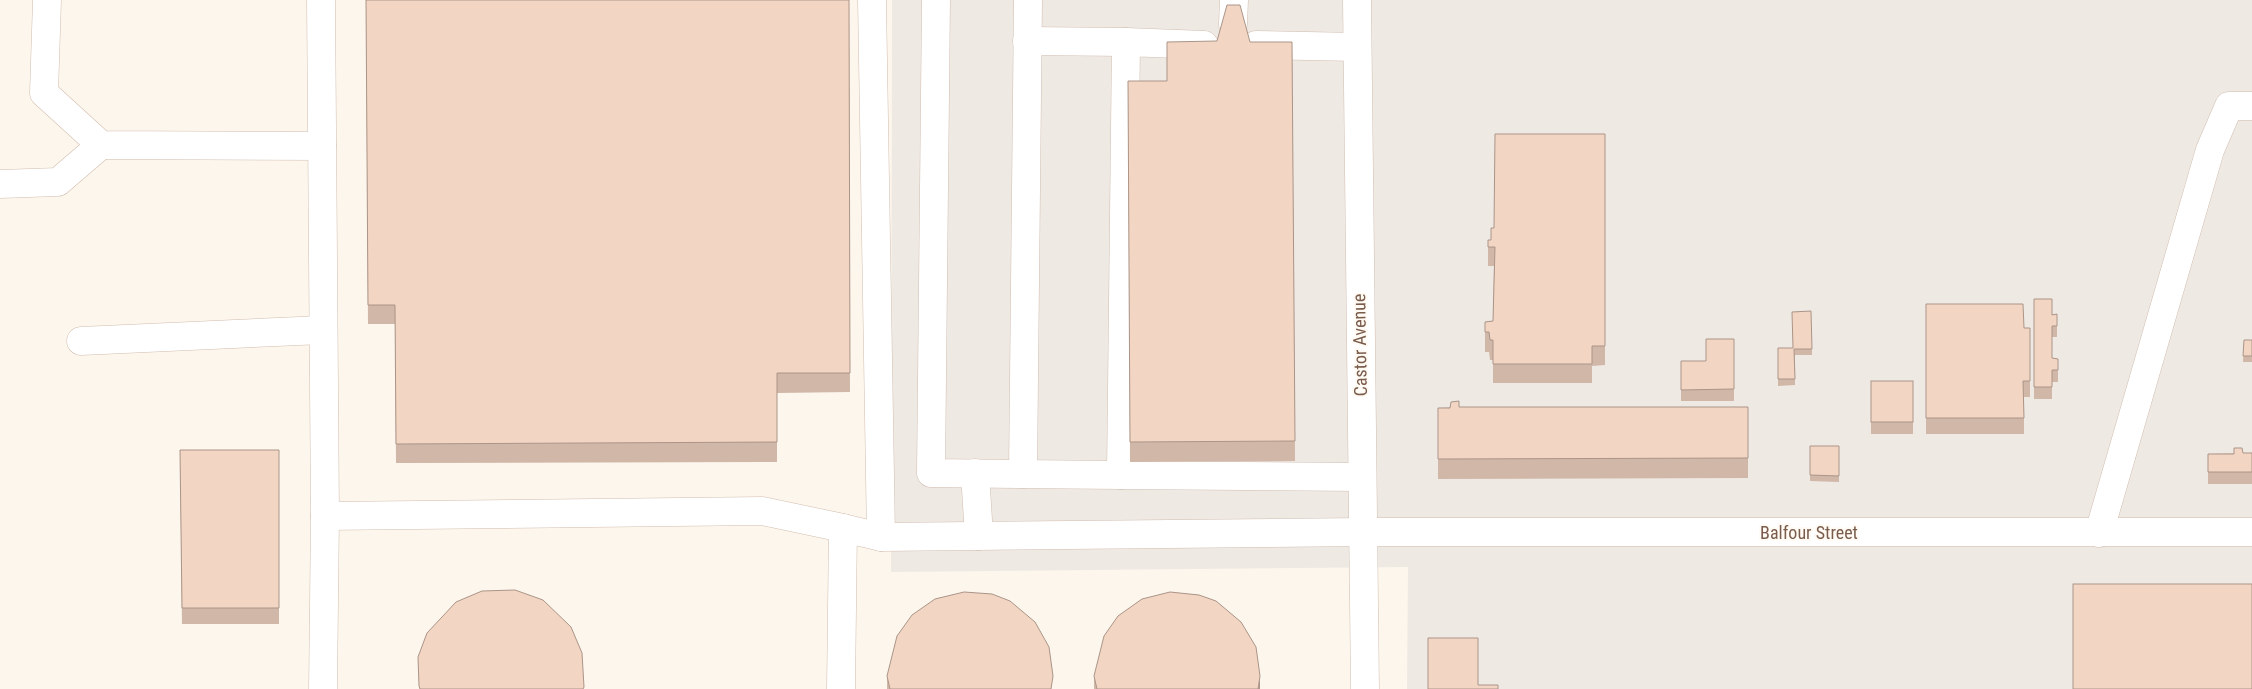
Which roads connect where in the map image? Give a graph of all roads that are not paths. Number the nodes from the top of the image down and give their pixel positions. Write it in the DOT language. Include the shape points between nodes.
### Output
graph roads {
  1 [pos="47,0"];
  2 [pos="321,0"];
  3 [pos="872,0"];
  4 [pos="936,0"];
  5 [pos="1028,0"];
  6 [pos="1357,0"];
  7 [pos="1234,28"];
  8 [pos="1027,41"];
  9 [pos="1126,42"];
  10 [pos="1357,47"];
  11 [pos="2252,106"];
  12 [pos="101,145"];
  13 [pos="322,146"];
  14 [pos="0,184"];
  15 [pos="322,330"];
  16 [pos="82,342"];
  17 [pos="975,473"];
  18 [pos="1023,474"];
  19 [pos="1121,475"];
  20 [pos="1361,477"];
  21 [pos="325,516"];
  22 [pos="843,528"];
  23 [pos="1365,532"];
  24 [pos="2252,532"];
  25 [pos="2099,533"];
  26 [pos="979,536"];
  27 [pos="882,537"];
  28 [pos="323,689"];
  29 [pos="841,689"];
  30 [pos="1365,689"];
  1 -- 12 [label="street" via="44,93"];
  2 -- 13 [label="street"];
  3 -- 27 [label="street"];
  4 -- 17 [label="street" via="931,473"];
  5 -- 8 [label="street"];
  6 -- 10 [label="street, Castor Avenue"];
  7 -- 9 [label="street"];
  7 -- 10 [label="street"];
  8 -- 9 [label="street"];
  8 -- 18 [label="street"];
  9 -- 19 [label="street"];
  10 -- 20 [label="street, Castor Avenue"];
  11 -- 25 [label="street" via="2229,106 2210,150"];
  12 -- 13 [label="street"];
  12 -- 14 [label="street" via="58,182"];
  13 -- 15 [label="street"];
  15 -- 16 [label="street"];
  15 -- 21 [label="street"];
  17 -- 18 [label="street"];
  17 -- 26 [label="street"];
  18 -- 19 [label="street"];
  19 -- 20 [label="street"];
  20 -- 23 [label="street, Castor Avenue"];
  21 -- 22 [label="street, Balfour Street" via="762,511"];
  21 -- 28 [label="street"];
  22 -- 27 [label="street, Balfour Street"];
  22 -- 29 [label="street"];
  23 -- 25 [label="street, Balfour Street"];
  23 -- 26 [label="street, Balfour Street"];
  23 -- 30 [label="street, Castor Avenue"];
  24 -- 25 [label="street, Balfour Street"];
  26 -- 27 [label="street, Balfour Street"];
}
